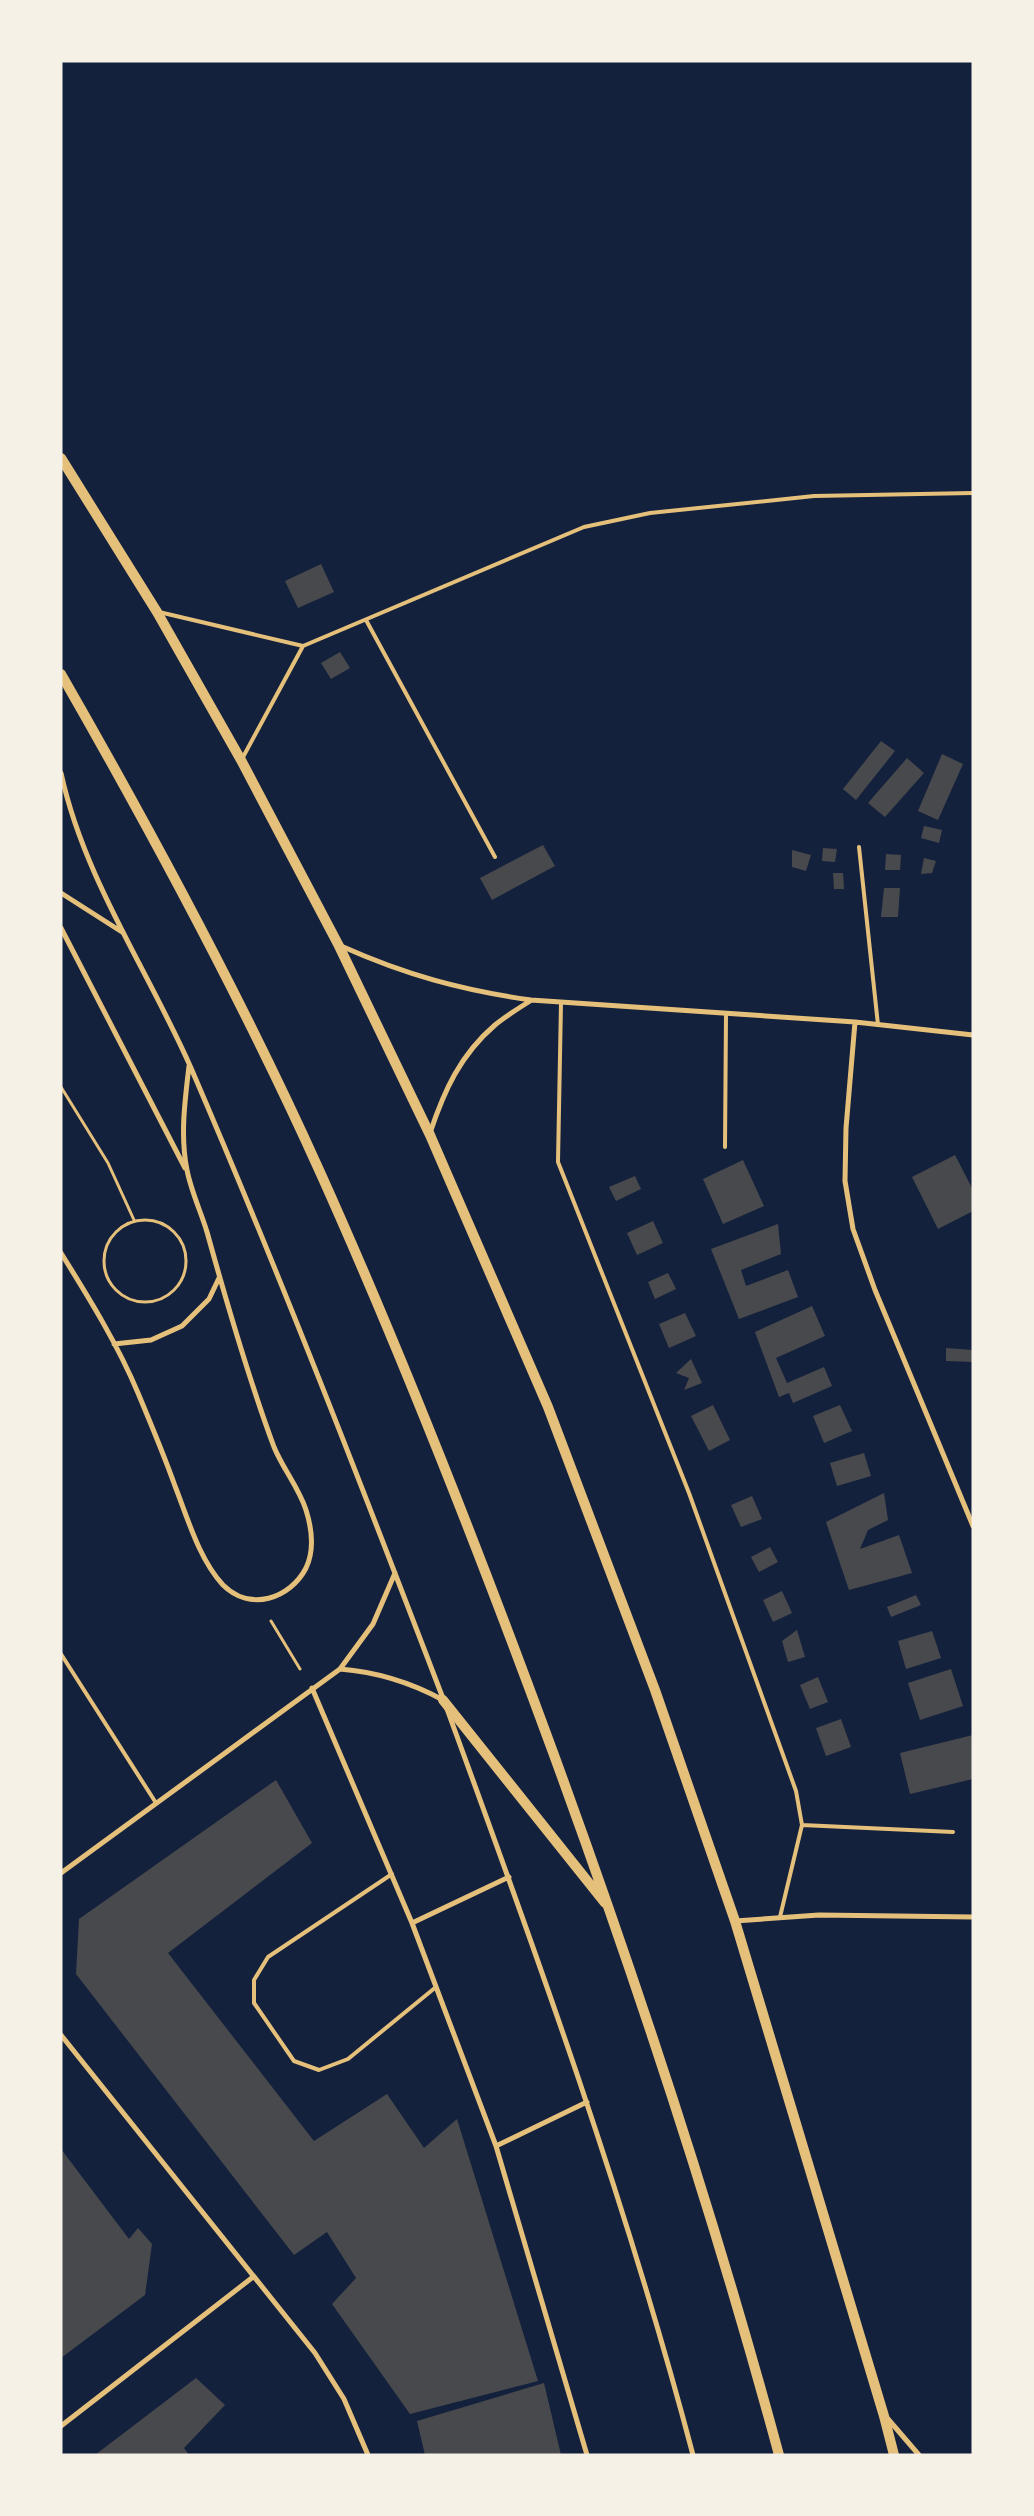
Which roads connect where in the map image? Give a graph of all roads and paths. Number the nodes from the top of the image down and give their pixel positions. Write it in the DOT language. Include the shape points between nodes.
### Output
graph roads {
  1 [pos="61,458"];
  2 [pos="973,493"];
  3 [pos="157,612"];
  4 [pos="366,620"];
  5 [pos="303,646"];
  6 [pos="61,674"];
  7 [pos="241,760"];
  8 [pos="61,773"];
  9 [pos="859,847"];
  10 [pos="495,858"];
  11 [pos="61,894"];
  12 [pos="61,928"];
  13 [pos="123,933"];
  14 [pos="339,946"];
  15 [pos="531,1000"];
  16 [pos="561,1003"];
  17 [pos="726,1014"];
  18 [pos="855,1022"];
  19 [pos="878,1025"];
  20 [pos="973,1035"];
  21 [pos="189,1065"];
  22 [pos="61,1087"];
  23 [pos="430,1135"];
  24 [pos="725,1147"];
  25 [pos="188,1172"];
  26 [pos="134,1220"];
  27 [pos="61,1253"];
  28 [pos="219,1277"];
  29 [pos="114,1344"];
  30 [pos="973,1526"];
  31 [pos="395,1573"];
  32 [pos="259,1601"];
  33 [pos="61,1654"];
  34 [pos="340,1669"];
  35 [pos="312,1688"];
  36 [pos="443,1700"];
  37 [pos="156,1803"];
  38 [pos="802,1825"];
  39 [pos="953,1832"];
  40 [pos="61,1873"];
  41 [pos="392,1874"];
  42 [pos="509,1877"];
  43 [pos="610,1909"];
  44 [pos="973,1917"];
  45 [pos="780,1918"];
  46 [pos="736,1920"];
  47 [pos="412,1923"];
  48 [pos="436,1987"];
  49 [pos="61,2035"];
  50 [pos="587,2102"];
  51 [pos="496,2146"];
  52 [pos="253,2276"];
  53 [pos="884,2416"];
  54 [pos="61,2426"];
  55 [pos="368,2455"];
  56 [pos="587,2455"];
  57 [pos="693,2455"];
  58 [pos="779,2455"];
  59 [pos="894,2455"];
  60 [pos="919,2455"];
  1 -- 3 [label="main road"];
  2 -- 4 [label="lane" via="814,496 650,513 584,527"];
  3 -- 5 [label="lane"];
  3 -- 7 [label="main road"];
  4 -- 5 [label="lane"];
  4 -- 10 [label="lane"];
  5 -- 7 [label="lane"];
  6 -- 43 [label="main road" via="150,830 319,1170 405,1370 507,1627"];
  7 -- 14 [label="main road"];
  8 -- 13 [label="street" via="67,800 89,860"];
  9 -- 19 [label="lane"];
  11 -- 13 [label="street"];
  12 -- 25 [label="street"];
  13 -- 21 [label="street"];
  14 -- 15 [label="street" via="433,982"];
  14 -- 23 [label="main road"];
  15 -- 16 [label="street"];
  15 -- 23 [label="street" via="495,1025 465,1056 443,1093"];
  16 -- 17 [label="street"];
  16 -- 38 [label="lane" via="558,1162 689,1493 796,1791"];
  17 -- 18 [label="street"];
  17 -- 24 [label="lane"];
  18 -- 19 [label="street"];
  18 -- 30 [label="street" via="845,1181 853,1229"];
  19 -- 20 [label="street"];
  21 -- 25 [label="street" via="184,1112"];
  21 -- 31 [label="street" via="256,1223"];
  22 -- 26 [label="path" via="108,1163"];
  23 -- 46 [label="main road" via="548,1407 655,1690"];
  25 -- 28 [label="street"];
  26 -- 26 [label="path" via="152,1219 168,1226 180,1238 187,1259 183,1280 168,1296 147,1304 125,1298 108,1282 103,1259 107,1242 118,1228"];
  27 -- 29 [label="street"];
  28 -- 29 [label="street" via="209,1299 182,1326 151,1340"];
  28 -- 32 [label="street" via="263,1418 280,1463 305,1507 312,1538 311,1556 304,1572 277,1597"];
  29 -- 32 [label="street" via="137,1389 194,1536 210,1565 224,1585 240,1597"];
  31 -- 34 [label="street" via="372,1624"];
  31 -- 36 [label="street"];
  32 -- 35 [label="path"];
  33 -- 37 [label="lane"];
  34 -- 35 [label="street"];
  34 -- 36 [label="street" via="394,1677"];
  35 -- 37 [label="street"];
  35 -- 41 [label="street"];
  36 -- 42 [label="street"];
  36 -- 43 [label="main road"];
  37 -- 40 [label="street"];
  38 -- 39 [label="lane"];
  38 -- 45 [label="lane"];
  41 -- 47 [label="street"];
  41 -- 48 [label="lane" via="268,1956 254,1980 254,2003 294,2062 319,2070 348,2060"];
  42 -- 47 [label="street"];
  42 -- 50 [label="street"];
  43 -- 58 [label="main road" via="743,2322"];
  44 -- 45 [label="street" via="865,1914"];
  45 -- 46 [label="street"];
  46 -- 53 [label="main road"];
  47 -- 48 [label="street"];
  48 -- 51 [label="street"];
  49 -- 52 [label="street"];
  50 -- 51 [label="street"];
  50 -- 57 [label="street" via="634,2249"];
  51 -- 56 [label="street"];
  52 -- 54 [label="street"];
  52 -- 55 [label="street" via="315,2353 344,2399"];
  53 -- 59 [label="main road"];
  53 -- 60 [label="street"];
}
